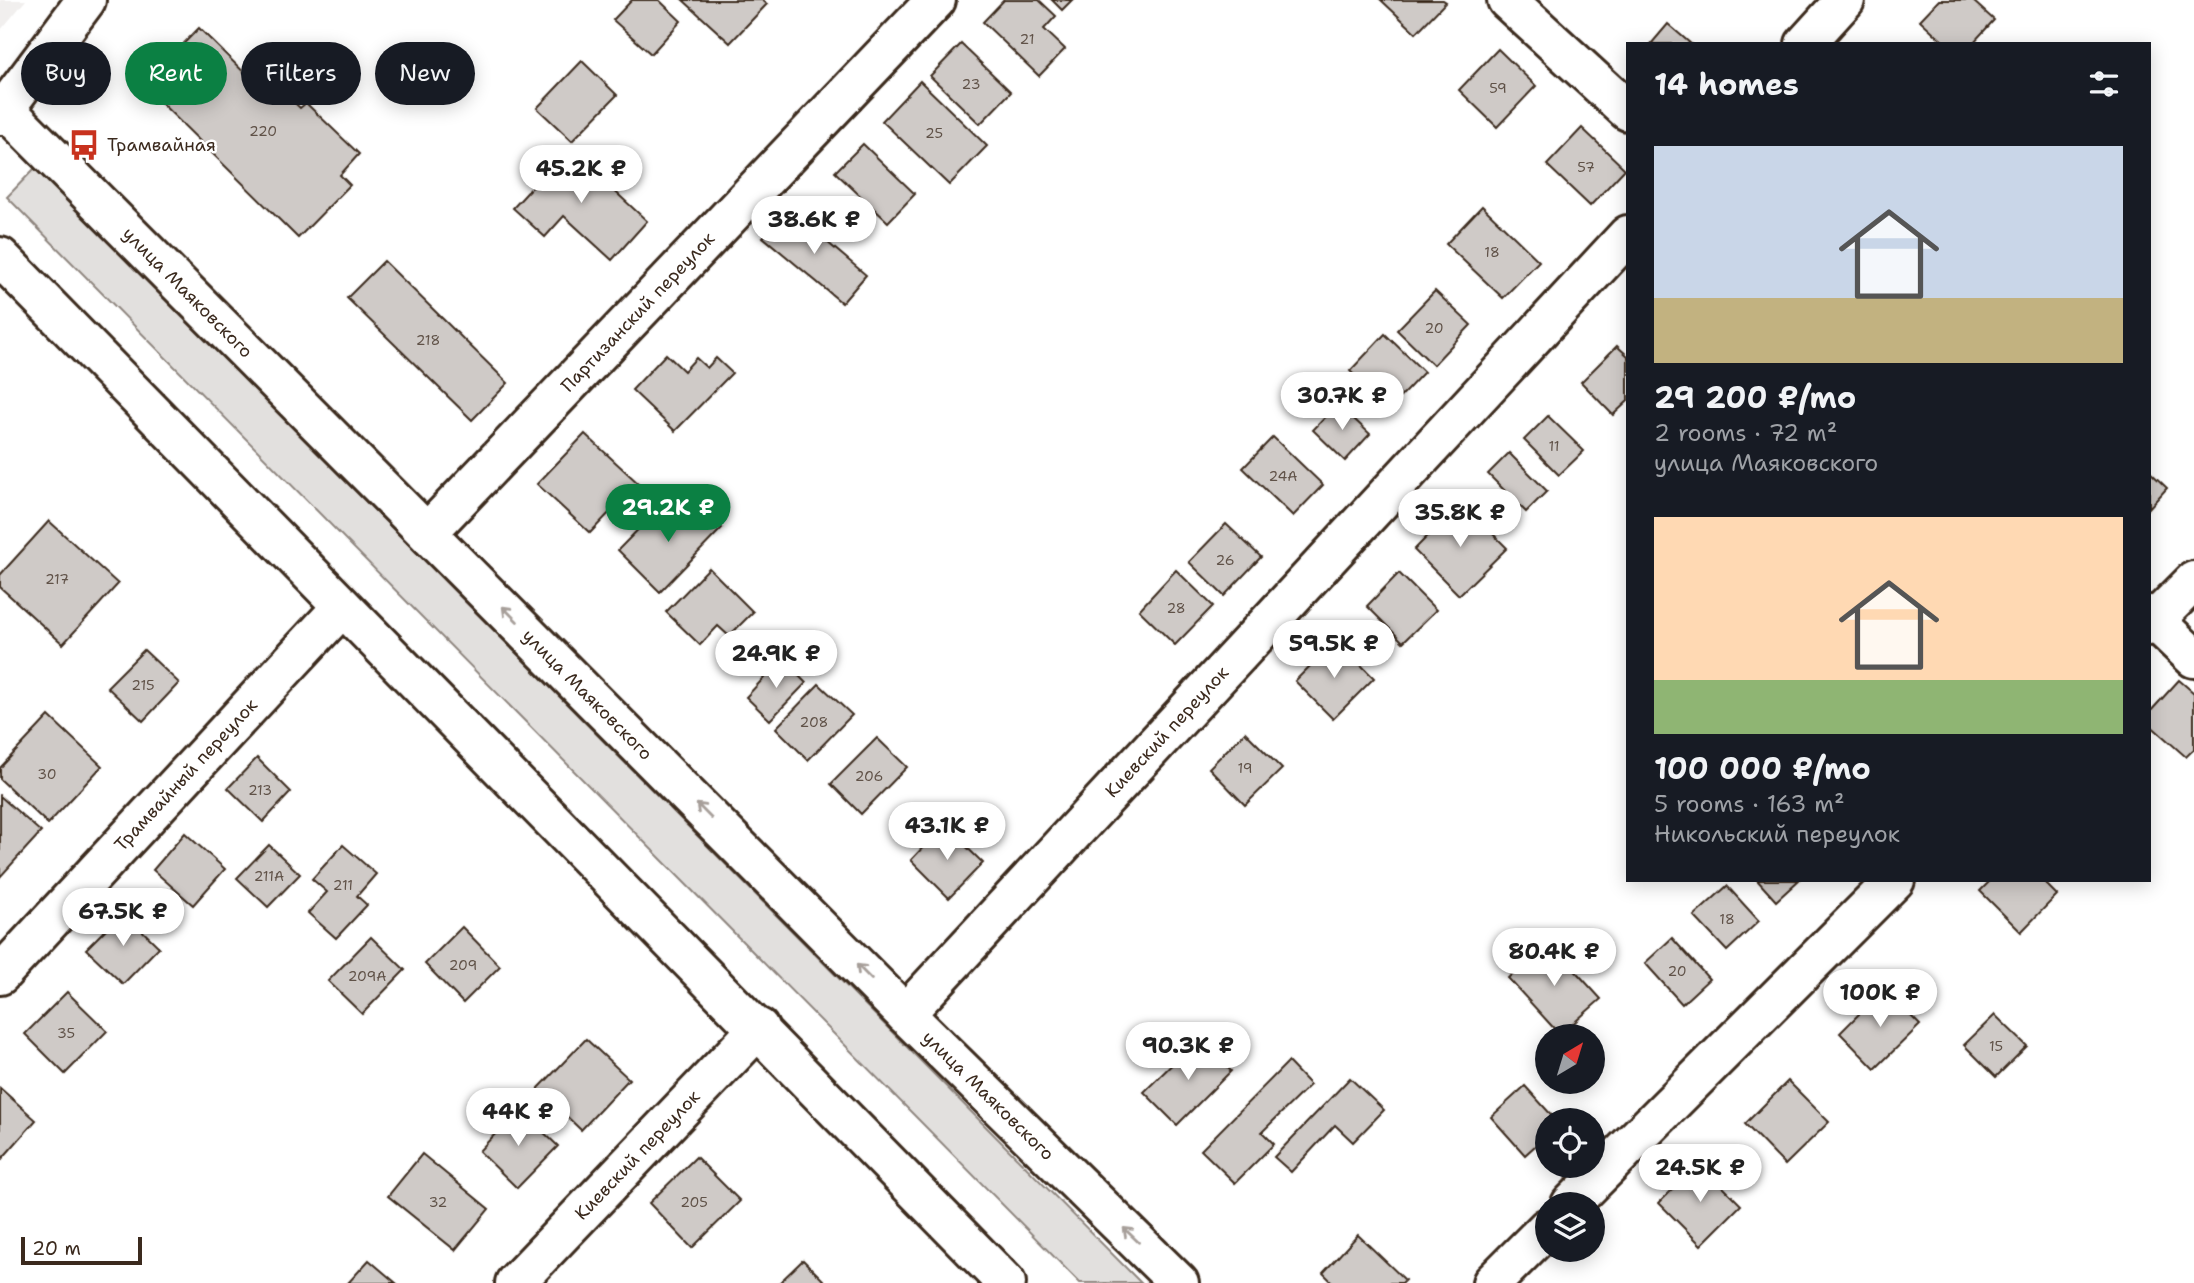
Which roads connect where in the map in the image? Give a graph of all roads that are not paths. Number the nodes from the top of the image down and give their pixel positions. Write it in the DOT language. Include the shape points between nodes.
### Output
graph roads {
  1 [pos="86,0"];
  2 [pos="936,0"];
  3 [pos="1507,0"];
  4 [pos="1845,0"];
  5 [pos="1807,42"];
  6 [pos="1,109"];
  7 [pos="1626,109"];
  8 [pos="1626,237"];
  9 [pos="0,257"];
  10 [pos="428,532"];
  11 [pos="2194,582"];
  12 [pos="342,607"];
  13 [pos="2151,621"];
  14 [pos="2194,658"];
  15 [pos="1893,882"];
  16 [pos="0,975"];
  17 [pos="905,1014"];
  18 [pos="759,1028"];
  19 [pos="1583,1192"];
  20 [pos="1535,1240"];
  21 [pos="515,1283"];
  22 [pos="1006,1283"];
  23 [pos="1180,1283"];
  24 [pos="1492,1283"];
  1 -- 6 [label="street"];
  2 -- 10 [label="street, Партизанский переулок"];
  3 -- 7 [label="street"];
  4 -- 5 [label="street"];
  6 -- 10 [label="street, улица Маяковского"];
  8 -- 17 [label="street, Киевский переулок"];
  9 -- 12 [label="street"];
  17 -- 10 [label="street, улица Маяковского, one-way"];
  11 -- 13 [label="street"];
  12 -- 16 [label="street, Трамвайный переулок"];
  12 -- 18 [label="street"];
  13 -- 14 [label="street"];
  15 -- 19 [label="street"];
  23 -- 17 [label="street, улица Маяковского, one-way"];
  18 -- 21 [label="street, Киевский переулок"];
  18 -- 22 [label="street"];
  20 -- 24 [label="street"];
}
